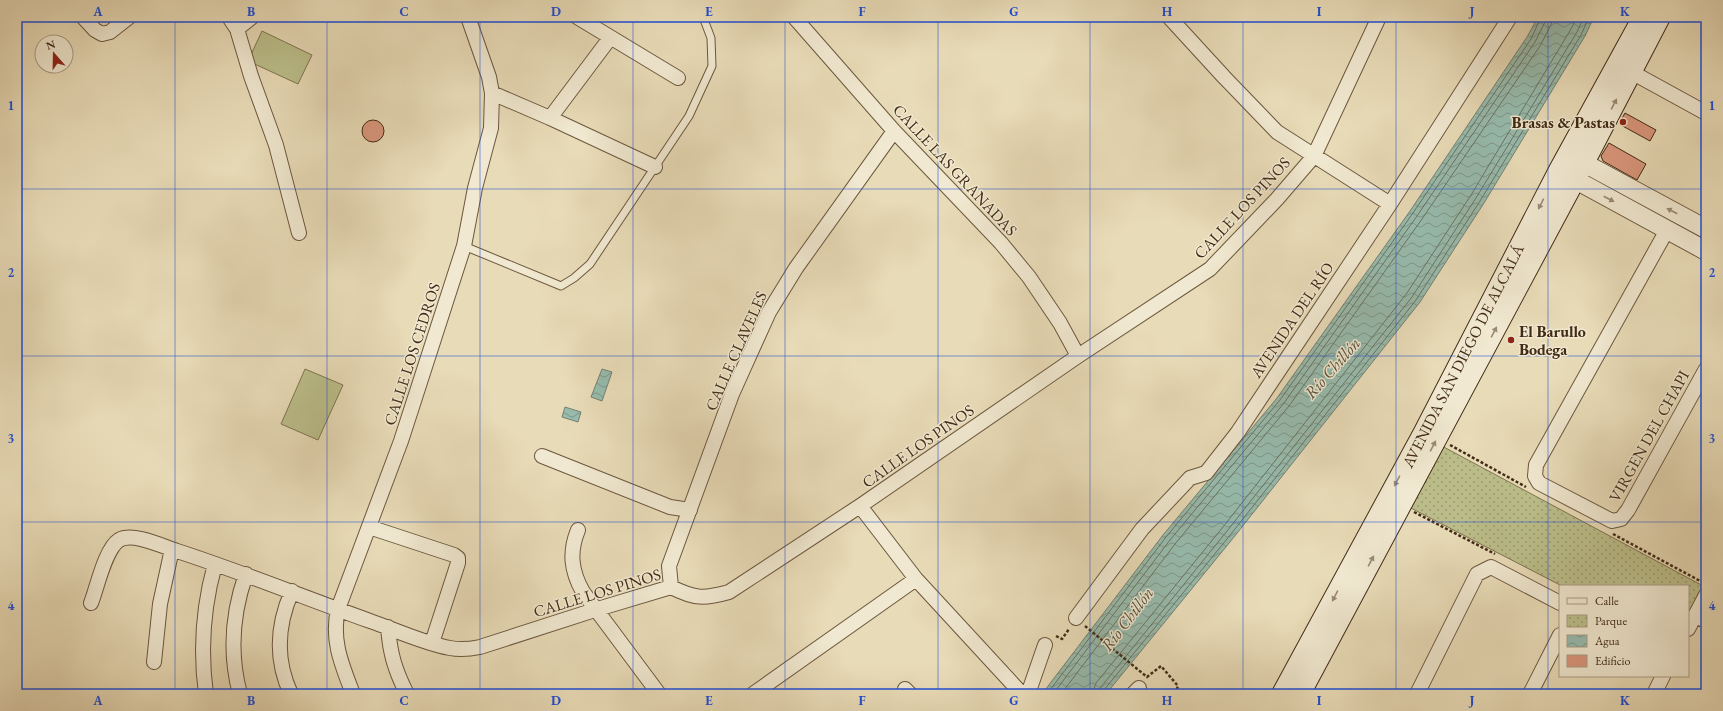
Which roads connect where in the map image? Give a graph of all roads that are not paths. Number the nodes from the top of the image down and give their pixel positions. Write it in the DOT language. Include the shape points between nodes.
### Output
graph roads {
  1 [pos="83,17"];
  2 [pos="129,17"];
  3 [pos="229,17"];
  4 [pos="252,17"];
  5 [pos="468,17"];
  6 [pos="577,17"];
  7 [pos="703,17"];
  8 [pos="794,17"];
  9 [pos="1169,17"];
  10 [pos="1379,17"];
  11 [pos="1510,17"];
  12 [pos="1643,17"];
  13 [pos="1660,17"];
  14 [pos="237,29"];
  15 [pos="610,38"];
  16 [pos="1624,68"];
  17 [pos="678,78"];
  18 [pos="492,94"];
  19 [pos="1706,112"];
  20 [pos="550,118"];
  21 [pos="894,131"];
  22 [pos="1314,156"];
  23 [pos="655,167"];
  24 [pos="1571,167"];
  25 [pos="1390,204"];
  26 [pos="1706,229"];
  27 [pos="1667,230"];
  28 [pos="299,233"];
  29 [pos="464,246"];
  30 [pos="1706,251"];
  31 [pos="1078,356"];
  32 [pos="1706,369"];
  33 [pos="542,456"];
  34 [pos="1414,466"];
  35 [pos="860,506"];
  36 [pos="690,510"];
  37 [pos="369,527"];
  38 [pos="578,530"];
  39 [pos="172,549"];
  40 [pos="215,564"];
  41 [pos="246,574"];
  42 [pos="916,579"];
  43 [pos="671,587"];
  44 [pos="292,592"];
  45 [pos="1706,595"];
  46 [pos="1559,601"];
  47 [pos="91,603"];
  48 [pos="338,609"];
  49 [pos="595,609"];
  50 [pos="1701,618"];
  51 [pos="1078,620"];
  52 [pos="388,627"];
  53 [pos="1689,628"];
  54 [pos="1559,637"];
  55 [pos="432,643"];
  56 [pos="1045,645"];
  57 [pos="1315,650"];
  58 [pos="154,662"];
  59 [pos="1662,677"];
  60 [pos="206,694"];
  61 [pos="240,694"];
  62 [pos="291,694"];
  63 [pos="353,694"];
  64 [pos="407,694"];
  65 [pos="659,694"];
  66 [pos="753,694"];
  67 [pos="1022,694"];
  68 [pos="1028,694"];
  69 [pos="1282,694"];
  70 [pos="1300,694"];
  71 [pos="1417,694"];
  72 [pos="1530,694"];
  73 [pos="1654,694"];
  1 -- 2 [label="street" via="102,34 110,32"];
  3 -- 14 [label="street"];
  4 -- 14 [label="street"];
  5 -- 18 [label="street, CALLE LOS CEDROS" via="489,77"];
  6 -- 15 [label="street"];
  7 -- 23 [label="lane" via="711,38 712,66 689,116"];
  8 -- 21 [label="street, CALLE LAS GRANADAS"];
  9 -- 22 [label="street" via="1277,132"];
  10 -- 22 [label="street, CALLE LOS PINOS"];
  11 -- 25 [label="street, AVENIDA DEL RÍO"];
  12 -- 16 [label="main road, AVENIDA SAN DIEGO DE ALCALÁ"];
  13 -- 16 [label="main road, AVENIDA SAN DIEGO DE ALCALÁ"];
  14 -- 28 [label="street" via="250,76 276,144"];
  15 -- 17 [label="street"];
  15 -- 20 [label="street"];
  16 -- 19 [label="street"];
  16 -- 24 [label="main road, AVENIDA SAN DIEGO DE ALCALÁ"];
  18 -- 20 [label="street"];
  18 -- 29 [label="street, CALLE LOS CEDROS" via="491,128 475,188"];
  20 -- 23 [label="street"];
  21 -- 31 [label="street, CALLE LAS GRANADAS" via="1001,242 1029,277 1060,323"];
  21 -- 36 [label="street, CALLE CLAVELES" via="796,268 769,312 732,394"];
  22 -- 25 [label="street"];
  22 -- 31 [label="street, CALLE LOS PINOS" via="1210,269"];
  23 -- 29 [label="lane" via="590,264 561,286"];
  26 -- 24 [label="street, one-way"];
  24 -- 27 [label="street, one-way"];
  24 -- 34 [label="main road, AVENIDA SAN DIEGO DE ALCALÁ"];
  25 -- 51 [label="street, AVENIDA DEL RÍO" via="1238,432 1206,473 1190,478 1142,529"];
  27 -- 30 [label="street"];
  27 -- 32 [label="street, VIRGEN DEL CHAPI" via="1536,466 1535,476 1539,483 1612,521 1621,519"];
  29 -- 37 [label="street, CALLE LOS CEDROS" via="401,441"];
  31 -- 35 [label="street, CALLE LOS PINOS"];
  33 -- 36 [label="street" via="670,507"];
  34 -- 57 [label="main road, AVENIDA SAN DIEGO DE ALCALÁ, one-way"];
  57 -- 34 [label="main road, AVENIDA SAN DIEGO DE ALCALÁ, one-way" via="1401,505"];
  35 -- 42 [label="street"];
  35 -- 43 [label="street, CALLE LOS PINOS" via="729,592 708,598 691,596"];
  36 -- 43 [label="street, CALLE CLAVELES" via="669,566"];
  37 -- 48 [label="street, CALLE LOS CEDROS"];
  37 -- 55 [label="street" via="458,558"];
  38 -- 49 [label="street" via="572,555 574,574"];
  39 -- 40 [label="street, CALLE LOS PINOS"];
  39 -- 47 [label="street, CALLE LOS PINOS" via="134,537 119,540 109,551"];
  39 -- 58 [label="street" via="160,604"];
  40 -- 41 [label="street, CALLE LOS PINOS"];
  40 -- 60 [label="street" via="203,626 202,651"];
  41 -- 44 [label="street, CALLE LOS PINOS"];
  41 -- 61 [label="street" via="237,604 233,635 234,665"];
  42 -- 66 [label="street"];
  42 -- 67 [label="street"];
  43 -- 49 [label="street, CALLE LOS PINOS"];
  44 -- 48 [label="street, CALLE LOS PINOS"];
  44 -- 62 [label="street" via="282,618 279,645 282,671"];
  45 -- 50 [label="street"];
  46 -- 71 [label="street" via="1491,567 1482,570 1477,574"];
  48 -- 52 [label="street, CALLE LOS PINOS"];
  48 -- 63 [label="street, CALLE LOS CEDROS" via="335,638"];
  49 -- 55 [label="street, CALLE LOS PINOS" via="480,647 460,649"];
  49 -- 65 [label="street"];
  50 -- 53 [label="street"];
  52 -- 55 [label="street, CALLE LOS PINOS"];
  52 -- 64 [label="street" via="390,650 397,674"];
  54 -- 72 [label="street"];
  56 -- 68 [label="street"];
  57 -- 69 [label="main road, AVENIDA SAN DIEGO DE ALCALÁ"];
  57 -- 70 [label="main road, AVENIDA SAN DIEGO DE ALCALÁ"];
  59 -- 73 [label="street"];
}
